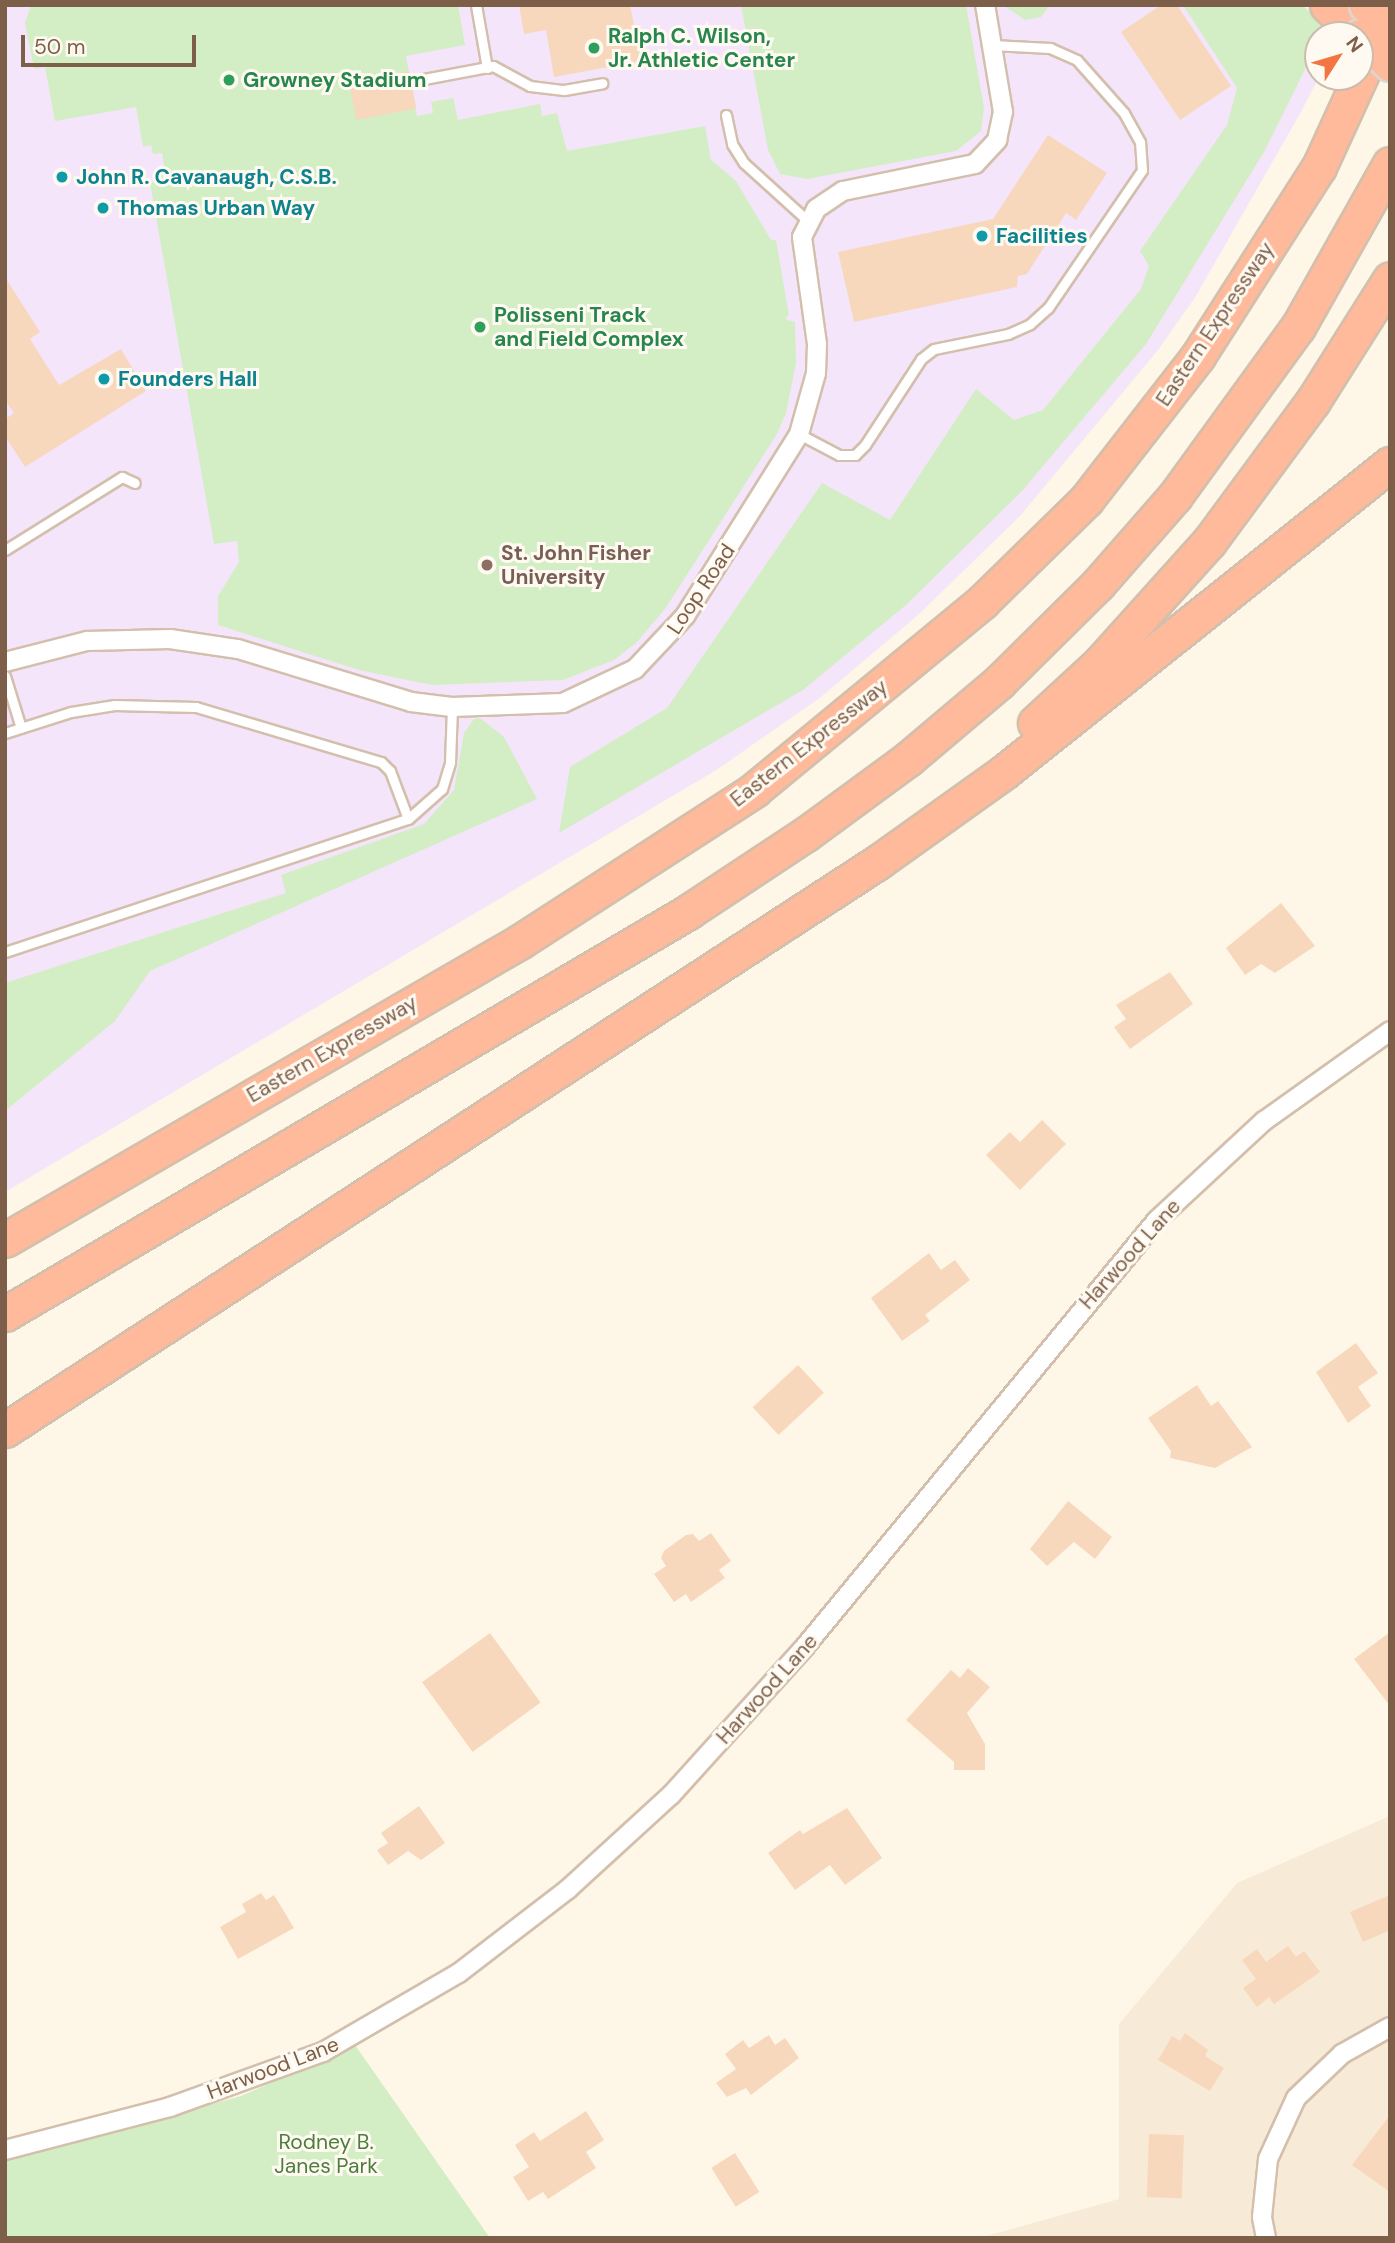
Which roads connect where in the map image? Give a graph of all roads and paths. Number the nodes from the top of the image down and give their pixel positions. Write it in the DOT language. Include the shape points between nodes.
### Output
graph roads {
  1 [pos="476,5"];
  2 [pos="985,5"];
  3 [pos="1327,5"];
  4 [pos="1366,5"];
  5 [pos="1390,13"];
  6 [pos="1344,21"];
  7 [pos="1390,27"];
  8 [pos="992,45"];
  9 [pos="1374,50"];
  10 [pos="1390,64"];
  11 [pos="487,68"];
  12 [pos="424,79"];
  13 [pos="602,83"];
  14 [pos="726,115"];
  15 [pos="1390,164"];
  16 [pos="808,221"];
  17 [pos="1390,279"];
  18 [pos="799,434"];
  19 [pos="1390,464"];
  20 [pos="135,483"];
  21 [pos="5,550"];
  22 [pos="5,662"];
  23 [pos="5,676"];
  24 [pos="452,706"];
  25 [pos="21,727"];
  26 [pos="5,733"];
  27 [pos="949,808"];
  28 [pos="408,819"];
  29 [pos="5,952"];
  30 [pos="1390,1031"];
  31 [pos="5,1240"];
  32 [pos="5,1314"];
  33 [pos="5,1430"];
  34 [pos="1390,2027"];
  35 [pos="5,2150"];
  36 [pos="1266,2238"];
  1 -- 11 [label="lane"];
  2 -- 8 [label="street"];
  3 -- 6 [label="highway"];
  4 -- 7 [label="highway, bridge"];
  5 -- 31 [label="highway, Eastern Expressway" via="1319,167 1198,356 1086,500 982,602 754,790 521,941"];
  8 -- 16 [label="street" via="1003,124 989,153 957,170 843,191 827,198"];
  8 -- 18 [label="lane" via="1050,48 1077,60 1124,113 1140,142 1142,170 1048,308 1030,324 1007,334 934,349 920,359 855,455 839,455"];
  9 -- 10 [label="highway, bridge"];
  11 -- 12 [label="lane"];
  11 -- 13 [label="lane" via="494,66 530,86 564,90"];
  14 -- 16 [label="lane" via="732,144 744,163"];
  15 -- 32 [label="highway" via="1297,327 1175,496 1098,584 999,682 908,760 688,912"];
  16 -- 18 [label="street, Loop Road" via="803,252 817,344 816,373"];
  17 -- 27 [label="highway" via="1313,401 1209,542 1099,664"];
  18 -- 24 [label="street, Loop Road" via="685,617 635,669 563,703"];
  19 -- 27 [label="highway" via="1004,772"];
  20 -- 21 [label="lane" via="122,477"];
  22 -- 24 [label="street, Loop Road" via="87,641 170,639 237,649 411,702"];
  23 -- 25 [label="lane"];
  24 -- 28 [label="lane" via="450,762 442,789"];
  25 -- 26 [label="lane"];
  25 -- 28 [label="lane" via="114,705 153,704 225,713 381,762 390,771"];
  27 -- 33 [label="highway" via="799,916"];
  28 -- 29 [label="lane"];
  30 -- 35 [label="street, Harwood Lane" via="1265,1121 1157,1220 803,1649 671,1795 568,1889 458,1973 323,2052 170,2107"];
  34 -- 36 [label="street" via="1325,2067 1290,2107 1264,2179"];
}
